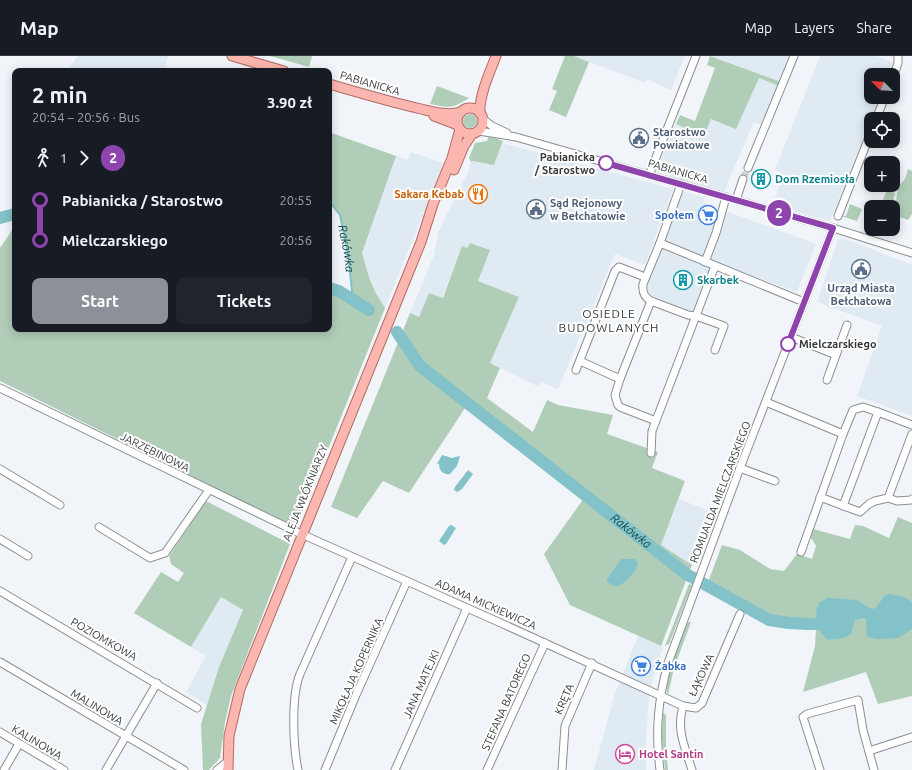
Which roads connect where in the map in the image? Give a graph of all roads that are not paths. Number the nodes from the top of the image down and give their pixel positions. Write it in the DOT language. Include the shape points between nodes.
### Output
graph roads {
  1 [pos="232,56"];
  2 [pos="496,56"];
  3 [pos="696,56"];
  4 [pos="794,56"];
  5 [pos="892,56"];
  6 [pos="897,56"];
  7 [pos="274,68"];
  8 [pos="896,68"];
  9 [pos="487,79"];
  10 [pos="332,85"];
  11 [pos="405,105"];
  12 [pos="464,110"];
  13 [pos="482,116"];
  14 [pos="459,127"];
  15 [pos="475,132"];
  16 [pos="516,137"];
  17 [pos="865,148"];
  18 [pos="748,168"];
  19 [pos="649,175"];
  20 [pos="744,179"];
  21 [pos="681,184"];
  22 [pos="726,197"];
  23 [pos="736,200"];
  24 [pos="838,216"];
  25 [pos="833,228"];
  26 [pos="425,230"];
  27 [pos="660,243"];
  28 [pos="912,253"];
  29 [pos="705,262"];
  30 [pos="715,266"];
  31 [pos="645,277"];
  32 [pos="651,301"];
  33 [pos="804,302"];
  34 [pos="696,316"];
  35 [pos="847,325"];
  36 [pos="791,337"];
  37 [pos="715,350"];
  38 [pos="836,354"];
  39 [pos="580,361"];
  40 [pos="576,370"];
  41 [pos="620,379"];
  42 [pos="827,380"];
  43 [pos="0,388"];
  44 [pos="766,402"];
  45 [pos="878,412"];
  46 [pos="656,421"];
  47 [pos="912,425"];
  48 [pos="843,434"];
  49 [pos="912,434"];
  50 [pos="651,453"];
  51 [pos="740,468"];
  52 [pos="0,469"];
  53 [pos="775,481"];
  54 [pos="209,490"];
  55 [pos="820,497"];
  56 [pos="888,498"];
  57 [pos="912,499"];
  58 [pos="60,505"];
  59 [pos="843,506"];
  60 [pos="99,527"];
  61 [pos="302,534"];
  62 [pos="0,539"];
  63 [pos="801,552"];
  64 [pos="28,556"];
  65 [pos="352,557"];
  66 [pos="407,581"];
  67 [pos="0,591"];
  68 [pos="467,608"];
  69 [pos="740,614"];
  70 [pos="545,643"];
  71 [pos="0,662"];
  72 [pos="592,663"];
  73 [pos="158,683"];
  74 [pos="660,694"];
  75 [pos="683,706"];
  76 [pos="197,708"];
  77 [pos="0,732"];
  78 [pos="126,736"];
  79 [pos="912,737"];
  80 [pos="19,744"];
  81 [pos="870,751"];
  82 [pos="227,766"];
  83 [pos="4,770"];
  84 [pos="64,770"];
  85 [pos="106,770"];
  86 [pos="184,770"];
  87 [pos="217,770"];
  88 [pos="298,770"];
  89 [pos="325,770"];
  90 [pos="395,770"];
  91 [pos="487,770"];
  92 [pos="562,770"];
  93 [pos="660,770"];
  94 [pos="692,770"];
  95 [pos="820,770"];
  96 [pos="874,770"];
  1 -- 7 [label="main road"];
  2 -- 9 [label="main road"];
  3 -- 19 [label="street"];
  4 -- 18 [label="street"];
  5 -- 6 [label="street"];
  6 -- 8 [label="street"];
  9 -- 12 [label="main road" via="472,104"];
  9 -- 13 [label="main road" via="480,107"];
  10 -- 11 [label="main road, PABIANICKA"];
  11 -- 12 [label="main road, PABIANICKA" via="441,113 455,114"];
  11 -- 14 [label="main road, PABIANICKA"];
  12 -- 13 [label="main road" via="476,110"];
  12 -- 14 [label="main road" via="457,120"];
  13 -- 15 [label="main road" via="482,124"];
  13 -- 16 [label="street, PABIANICKA" via="492,126"];
  14 -- 15 [label="main road" via="464,133"];
  14 -- 26 [label="main road, ALEJA WŁÓKNIARZY" via="452,158"];
  15 -- 16 [label="street, PABIANICKA"];
  15 -- 26 [label="main road, ALEJA WŁÓKNIARZY" via="464,146"];
  16 -- 19 [label="street, PABIANICKA"];
  17 -- 24 [label="street"];
  19 -- 21 [label="street, PABIANICKA"];
  20 -- 23 [label="street"];
  21 -- 22 [label="street, PABIANICKA"];
  21 -- 27 [label="street"];
  22 -- 23 [label="street, PABIANICKA"];
  22 -- 29 [label="street"];
  23 -- 25 [label="street, PABIANICKA"];
  25 -- 28 [label="street, PABIANICKA"];
  25 -- 33 [label="street, ROMUALDA MIELCZARSKIEGO"];
  26 -- 61 [label="main road, ALEJA WŁÓKNIARZY"];
  27 -- 29 [label="street"];
  27 -- 31 [label="street"];
  29 -- 30 [label="street"];
  30 -- 33 [label="street"];
  30 -- 34 [label="street"];
  31 -- 32 [label="street" via="642,290 645,298"];
  31 -- 39 [label="street" via="619,267 615,271"];
  32 -- 34 [label="street"];
  32 -- 41 [label="street"];
  33 -- 36 [label="street, ROMUALDA MIELCZARSKIEGO"];
  34 -- 37 [label="street" via="724,326"];
  34 -- 46 [label="street"];
  35 -- 38 [label="street"];
  36 -- 38 [label="street"];
  36 -- 44 [label="street, ROMUALDA MIELCZARSKIEGO"];
  38 -- 42 [label="street"];
  39 -- 40 [label="street"];
  39 -- 41 [label="street"];
  41 -- 46 [label="street" via="615,395 618,405"];
  43 -- 54 [label="street, JARZĘBINOWA"];
  44 -- 48 [label="street"];
  44 -- 51 [label="street, ROMUALDA MIELCZARSKIEGO"];
  45 -- 47 [label="street"];
  45 -- 48 [label="street" via="863,407 853,410"];
  45 -- 59 [label="street"];
  46 -- 50 [label="street" via="652,431"];
  48 -- 55 [label="street"];
  49 -- 56 [label="street"];
  51 -- 53 [label="street"];
  51 -- 74 [label="street, ROMUALDA MIELCZARSKIEGO" via="668,663"];
  52 -- 58 [label="street"];
  54 -- 60 [label="street" via="165,553 150,558"];
  54 -- 61 [label="street, JARZĘBINOWA"];
  55 -- 59 [label="street"];
  55 -- 63 [label="street"];
  56 -- 57 [label="street" via="897,501"];
  56 -- 59 [label="street" via="869,504 860,512"];
  61 -- 65 [label="street, ADAMA MICKIEWICZA"];
  61 -- 82 [label="main road, ALEJA WŁÓKNIARZY" via="240,689 229,736"];
  62 -- 64 [label="street"];
  65 -- 66 [label="street, ADAMA MICKIEWICZA"];
  65 -- 88 [label="street" via="296,686 294,709"];
  66 -- 68 [label="street, ADAMA MICKIEWICZA"];
  66 -- 89 [label="street, MIKOŁAJA KOPERNIKA"];
  67 -- 73 [label="street, POZIOMKOWA"];
  68 -- 70 [label="street, ADAMA MICKIEWICZA"];
  68 -- 90 [label="street, JANA MATEJKI"];
  69 -- 75 [label="street, ŁĄKOWA" via="702,703 696,708"];
  70 -- 72 [label="street, ADAMA MICKIEWICZA"];
  70 -- 91 [label="street, STEFANA BATOREGO"];
  71 -- 78 [label="street, MALINOWA"];
  72 -- 74 [label="street, ADAMA MICKIEWICZA"];
  72 -- 92 [label="street, KRĘTA" via="565,726"];
  73 -- 76 [label="street, POZIOMKOWA"];
  73 -- 78 [label="street"];
  74 -- 75 [label="street, ŁĄKOWA"];
  74 -- 93 [label="street, ROMUALDA MIELCZARSKIEGO" via="657,736"];
  75 -- 94 [label="street" via="680,729"];
  77 -- 80 [label="street, KALINOWA"];
  78 -- 85 [label="street"];
  78 -- 86 [label="street, MALINOWA"];
  79 -- 81 [label="street"];
  80 -- 83 [label="street"];
  80 -- 84 [label="street, KALINOWA"];
  81 -- 95 [label="street" via="863,730 858,700 807,714 803,717"];
  81 -- 96 [label="street"];
  82 -- 87 [label="street"];
}
